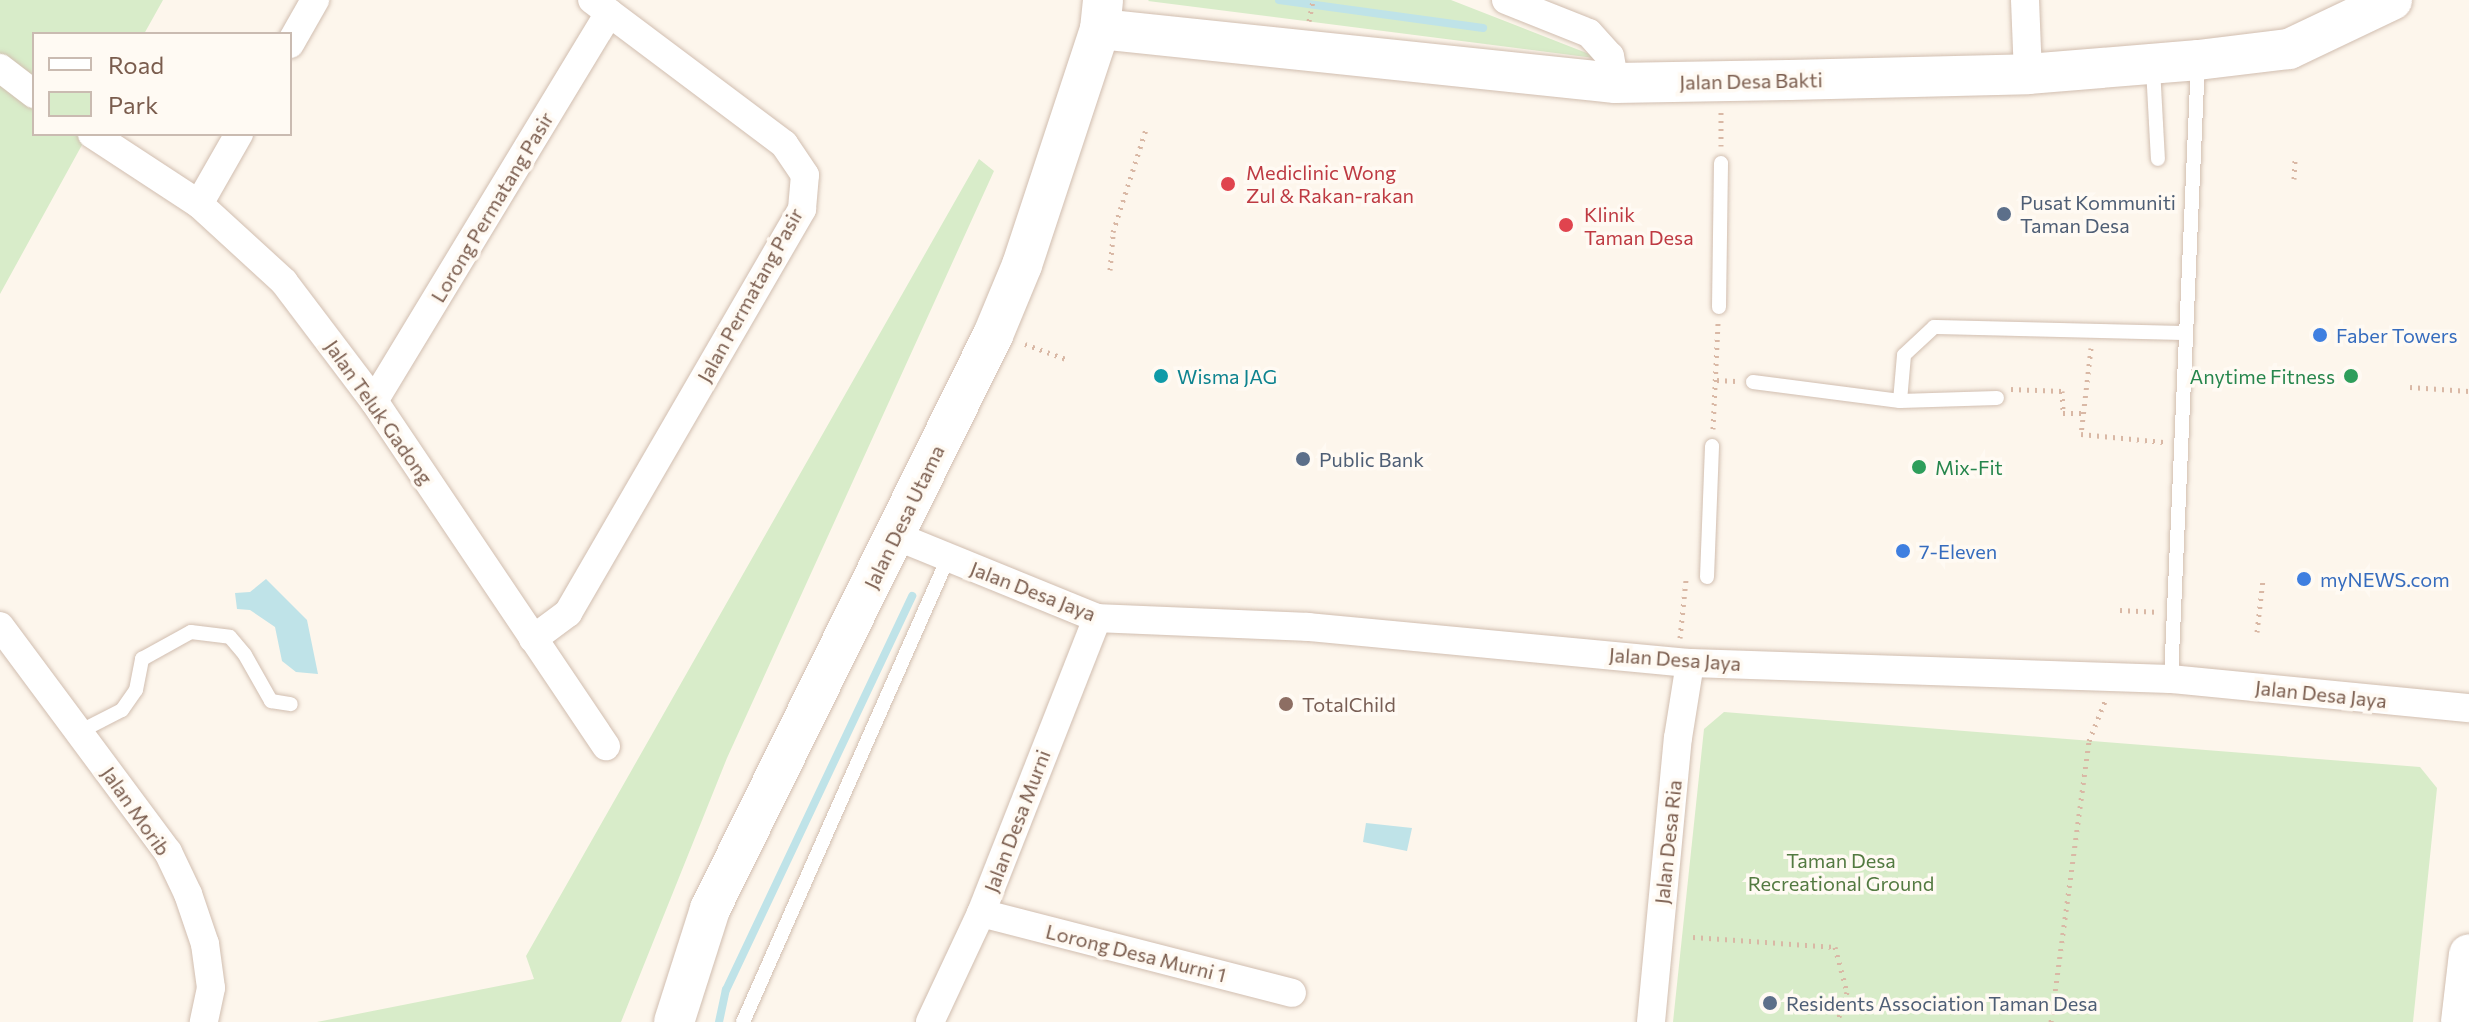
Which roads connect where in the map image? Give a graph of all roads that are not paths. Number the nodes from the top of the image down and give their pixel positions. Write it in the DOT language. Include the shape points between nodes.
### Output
graph roads {
  1 [pos="315,0"];
  2 [pos="1506,0"];
  3 [pos="2025,0"];
  4 [pos="2392,0"];
  5 [pos="601,7"];
  6 [pos="1102,15"];
  7 [pos="292,40"];
  8 [pos="2198,60"];
  9 [pos="2153,63"];
  10 [pos="0,68"];
  11 [pos="2028,74"];
  12 [pos="1615,83"];
  13 [pos="32,92"];
  14 [pos="95,136"];
  15 [pos="238,136"];
  16 [pos="2158,159"];
  17 [pos="1721,163"];
  18 [pos="199,204"];
  19 [pos="1719,307"];
  20 [pos="2186,333"];
  21 [pos="1753,382"];
  22 [pos="1997,398"];
  23 [pos="374,401"];
  24 [pos="1900,401"];
  25 [pos="1712,446"];
  26 [pos="896,536"];
  27 [pos="948,558"];
  28 [pos="1707,577"];
  29 [pos="1097,618"];
  30 [pos="0,626"];
  31 [pos="533,639"];
  32 [pos="1684,662"];
  33 [pos="2171,679"];
  34 [pos="291,704"];
  35 [pos="2469,708"];
  36 [pos="79,732"];
  37 [pos="606,746"];
  38 [pos="981,913"];
  39 [pos="2469,954"];
  40 [pos="1292,993"];
  41 [pos="204,1022"];
  42 [pos="674,1022"];
  43 [pos="743,1022"];
  44 [pos="930,1022"];
  45 [pos="1651,1022"];
  46 [pos="2461,1022"];
  1 -- 7 [label="street"];
  2 -- 12 [label="street" via="1589,33 1610,56"];
  3 -- 11 [label="street"];
  4 -- 8 [label="street, Jalan Desa Bakti" via="2289,49"];
  5 -- 23 [label="street, Lorong Permatang Pasir"];
  5 -- 31 [label="street, Jalan Permatang Pasir" via="784,144 805,175 802,209 568,613"];
  6 -- 12 [label="street, Jalan Desa Bakti"];
  6 -- 26 [label="street, Jalan Desa Utama" via="1022,265"];
  8 -- 9 [label="street, Jalan Desa Bakti"];
  8 -- 20 [label="lane"];
  9 -- 11 [label="street, Jalan Desa Bakti"];
  9 -- 16 [label="lane"];
  10 -- 13 [label="street"];
  11 -- 12 [label="street, Jalan Desa Bakti"];
  14 -- 18 [label="street, Jalan Teluk Gadong"];
  15 -- 18 [label="street"];
  17 -- 19 [label="lane"];
  18 -- 23 [label="street, Jalan Teluk Gadong" via="284,282"];
  20 -- 24 [label="lane" via="1934,327 1904,355"];
  20 -- 33 [label="lane"];
  21 -- 24 [label="lane"];
  22 -- 24 [label="lane"];
  23 -- 31 [label="street, Jalan Teluk Gadong"];
  25 -- 28 [label="lane"];
  26 -- 27 [label="street, Jalan Desa Jaya"];
  26 -- 42 [label="street, Jalan Desa Utama" via="710,909"];
  27 -- 29 [label="street, Jalan Desa Jaya"];
  27 -- 43 [label="lane"];
  29 -- 32 [label="street, Jalan Desa Jaya" via="1308,627"];
  29 -- 38 [label="street, Jalan Desa Murni"];
  30 -- 36 [label="street, Jalan Morib"];
  31 -- 37 [label="street, Jalan Teluk Gadong"];
  32 -- 33 [label="street, Jalan Desa Jaya"];
  32 -- 45 [label="street, Jalan Desa Ria"];
  33 -- 35 [label="street, Jalan Desa Jaya"];
  34 -- 36 [label="lane" via="271,701 230,637 191,632 142,659 136,690 122,710"];
  36 -- 41 [label="street, Jalan Morib" via="168,852 188,894 205,944 211,988"];
  38 -- 40 [label="street, Lorong Desa Murni 1"];
  38 -- 44 [label="street, Jalan Desa Murni"];
  39 -- 46 [label="street"];
}
